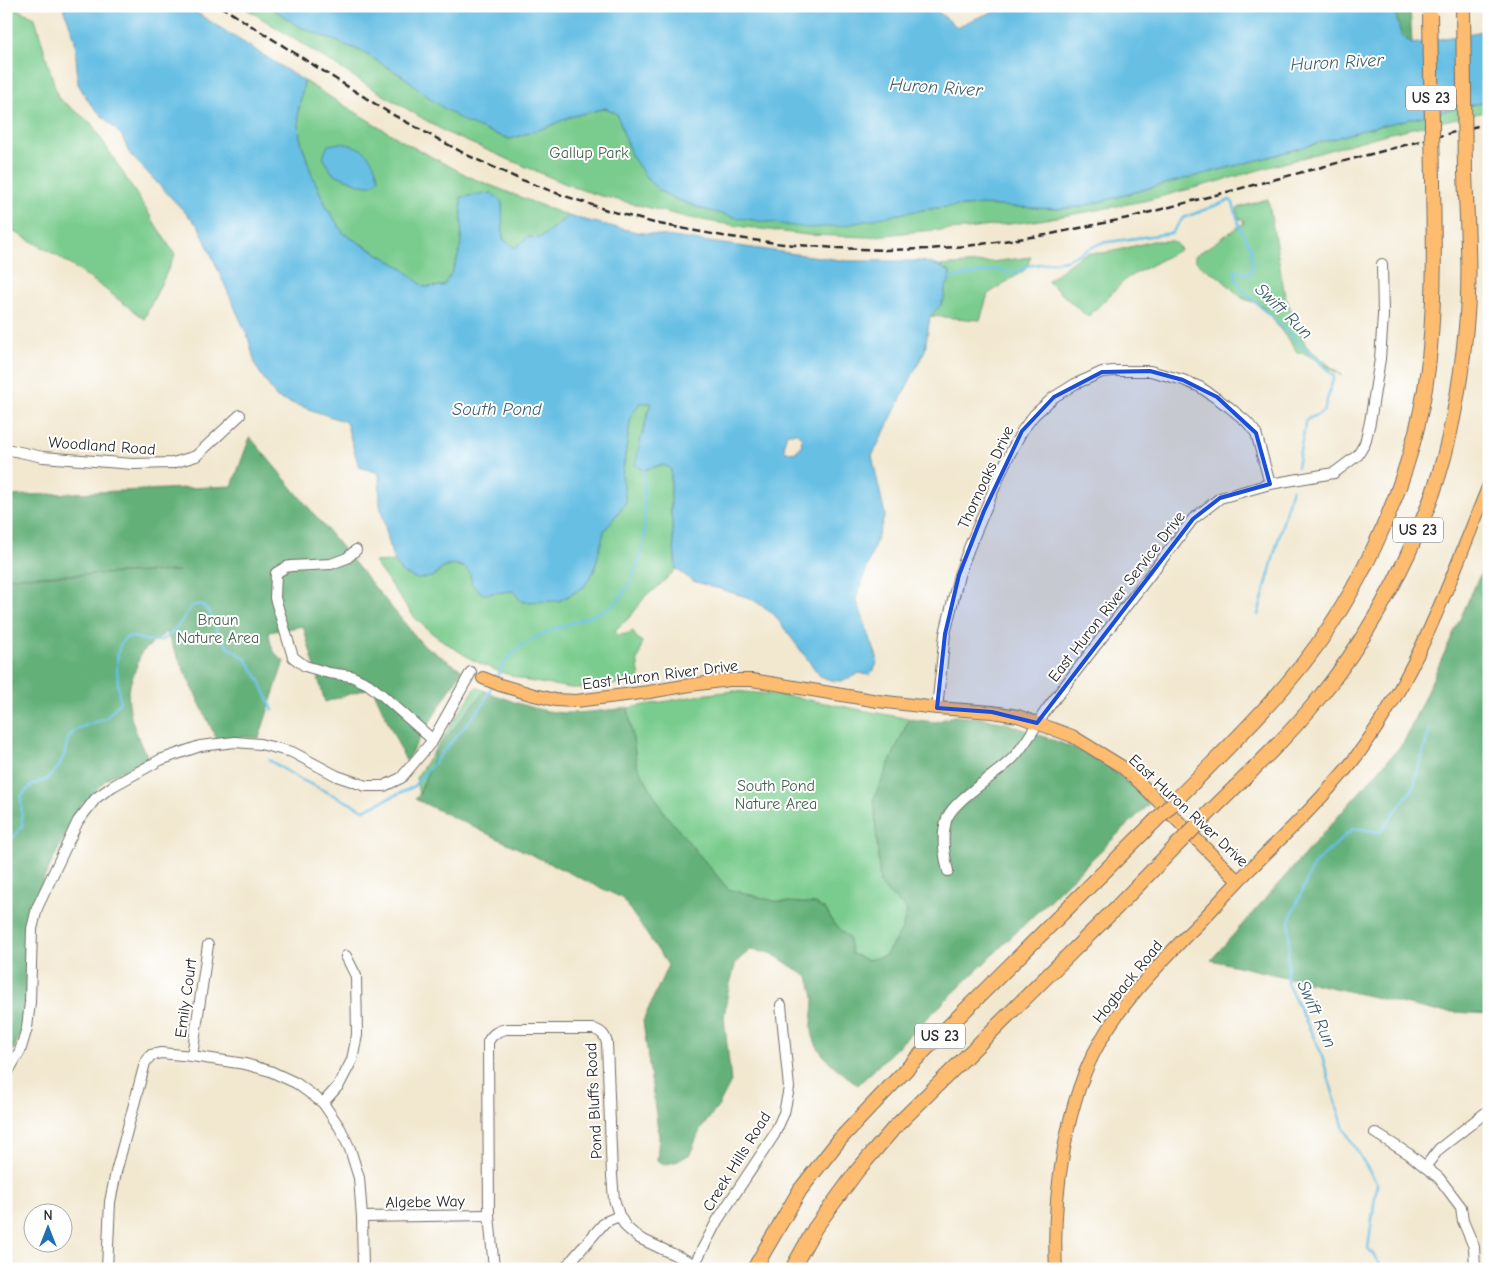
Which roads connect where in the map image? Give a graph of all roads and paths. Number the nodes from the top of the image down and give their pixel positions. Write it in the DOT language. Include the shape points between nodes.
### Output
graph roads {
  1 [pos="1463,6"];
  2 [pos="1430,11"];
  3 [pos="1382,264"];
  4 [pos="240,415"];
  5 [pos="6,449"];
  6 [pos="1270,484"];
  7 [pos="1489,485"];
  8 [pos="356,550"];
  9 [pos="471,672"];
  10 [pos="483,678"];
  11 [pos="937,708"];
  12 [pos="1037,722"];
  13 [pos="433,740"];
  14 [pos="948,871"];
  15 [pos="1238,881"];
  16 [pos="208,944"];
  17 [pos="346,956"];
  18 [pos="781,1005"];
  19 [pos="192,1056"];
  20 [pos="6,1075"];
  21 [pos="323,1103"];
  22 [pos="1489,1110"];
  23 [pos="1375,1133"];
  24 [pos="1425,1166"];
  25 [pos="488,1215"];
  26 [pos="619,1216"];
  27 [pos="362,1218"];
  28 [pos="693,1266"];
  29 [pos="107,1269"];
  30 [pos="363,1269"];
  31 [pos="494,1269"];
  32 [pos="564,1269"];
  33 [pos="754,1269"];
  34 [pos="792,1269"];
  35 [pos="1056,1269"];
  36 [pos="1475,1269"];
  1 -- 34 [label="highway, US 23, bridge" via="1469,277 1467,326 1460,382 1442,461 1403,564 1346,662 1290,733 894,1128 856,1171 815,1228"];
  2 -- 33 [label="highway, US 23, bridge" via="1435,277 1430,350 1422,403 1409,455 1397,493 1367,562 1318,644 1261,714 840,1139 800,1190"];
  3 -- 6 [label="street, East Huron River Service Drive" via="1380,358 1370,422 1358,455 1334,473"];
  4 -- 5 [label="street, Woodland Road" via="196,456 173,463 133,464 53,458"];
  6 -- 11 [label="street, Thornoaks Drive" via="1256,433 1247,422 1217,397 1183,380 1150,371 1102,372 1054,396 1022,431 969,548 959,575 946,634"];
  6 -- 12 [label="street, East Huron River Service Drive" via="1220,498 1193,519"];
  7 -- 15 [label="main road, East Huron River Drive" via="1427,635 1400,689 1353,760 1330,788"];
  8 -- 13 [label="street" via="347,558 331,564 291,566 276,573 275,598 293,657 305,666 352,676 368,684"];
  9 -- 13 [label="street"];
  10 -- 11 [label="main road, East Huron River Drive" via="555,700 576,701 690,684 752,680"];
  11 -- 12 [label="main road, East Huron River Drive" via="1018,716"];
  12 -- 14 [label="street, East Huron River Service Drive" via="1012,759 956,805 948,817 943,837"];
  12 -- 15 [label="main road, East Huron River Drive" via="1072,736 1121,766"];
  13 -- 20 [label="street" via="401,778 384,786 366,786 337,776 292,752 235,742 200,746 160,760 96,798 78,821 37,908 32,929 27,1028 20,1050"];
  15 -- 35 [label="main road, Hogback Road" via="1135,992 1109,1026 1088,1065 1065,1143 1057,1209"];
  16 -- 19 [label="street, Emily Court"];
  17 -- 21 [label="street" via="356,976 357,1035 352,1060 339,1085"];
  18 -- 28 [label="street, Creek Hills Road" via="789,1088 784,1113 774,1135 717,1222"];
  19 -- 21 [label="street" via="270,1071 296,1083"];
  19 -- 29 [label="street" via="156,1053 145,1063 110,1202"];
  21 -- 27 [label="street" via="350,1149 359,1178"];
  22 -- 24 [label="street" via="1439,1149"];
  23 -- 24 [label="street"];
  24 -- 36 [label="street" via="1439,1178 1461,1207 1474,1248"];
  25 -- 26 [label="street, Pond Bluffs Road" via="487,1062 490,1036 506,1029 594,1029 605,1035 607,1043 612,1176"];
  25 -- 27 [label="street, Algebe Way"];
  25 -- 31 [label="street, Pond Bluffs Road"];
  26 -- 28 [label="street, Pond Bluffs Road" via="639,1238"];
  26 -- 32 [label="street" via="605,1222"];
  27 -- 30 [label="street"];
}
